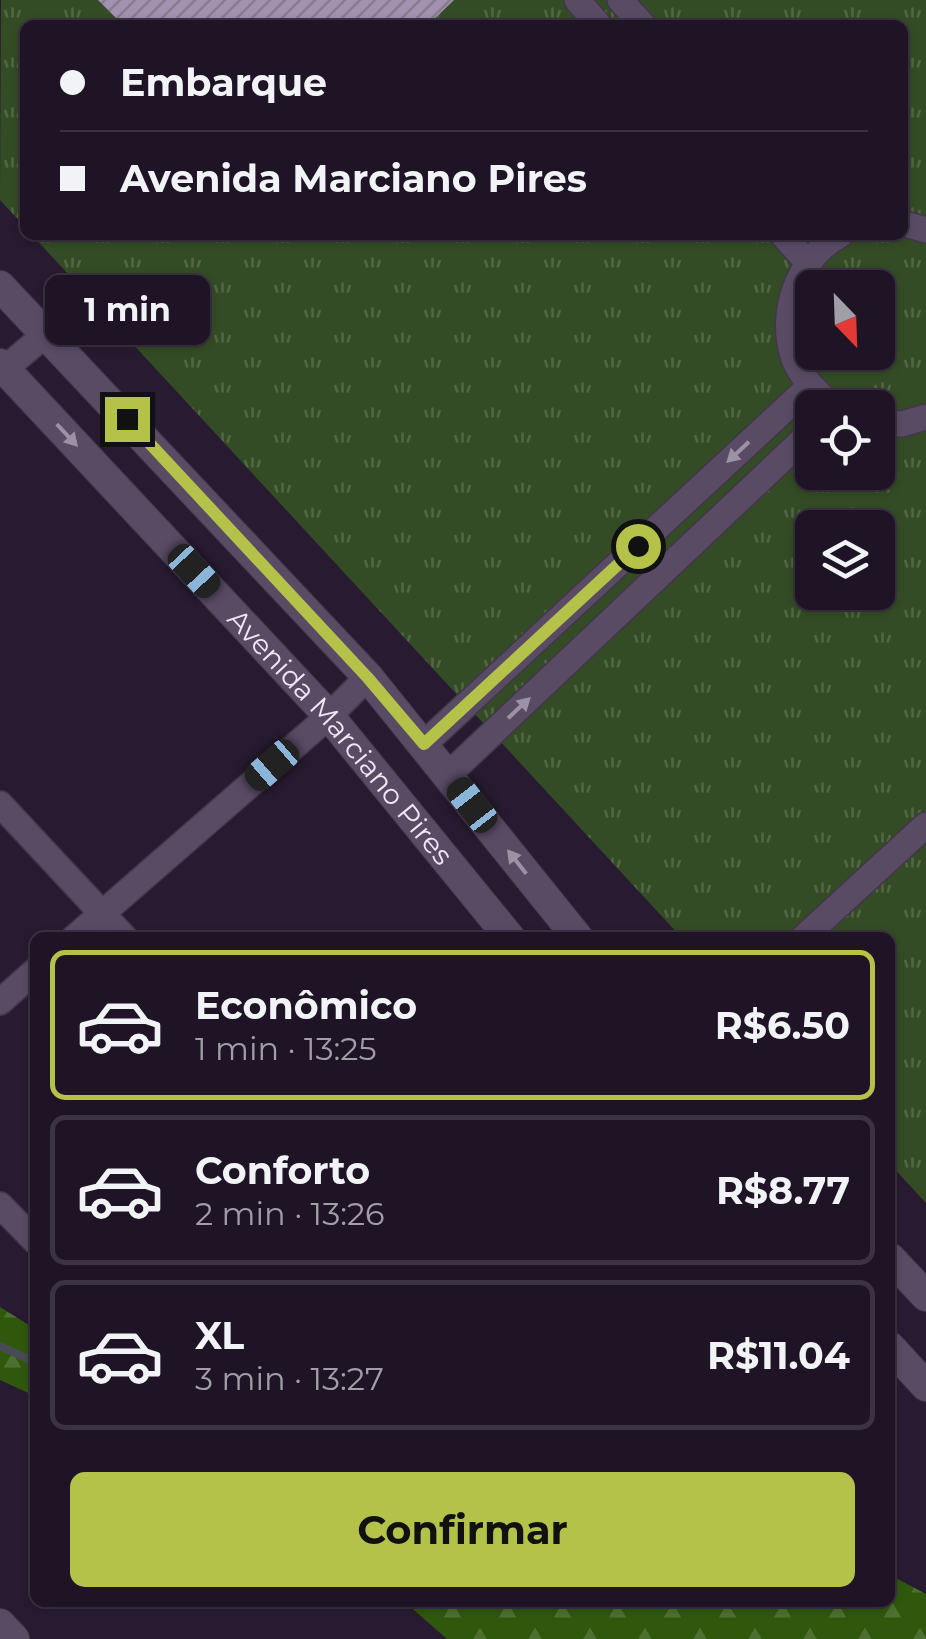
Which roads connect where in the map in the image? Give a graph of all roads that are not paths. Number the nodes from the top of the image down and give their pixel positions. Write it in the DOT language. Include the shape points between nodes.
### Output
graph roads {
  1 [pos="577,0"];
  2 [pos="620,0"];
  3 [pos="595,20"];
  4 [pos="638,20"];
  5 [pos="787,240"];
  6 [pos="831,240"];
  7 [pos="808,263"];
  8 [pos="0,286"];
  9 [pos="47,333"];
  10 [pos="2,368"];
  11 [pos="810,386"];
  12 [pos="814,390"];
  13 [pos="926,417"];
  14 [pos="895,423"];
  15 [pos="795,447"];
  16 [pos="552,625"];
  17 [pos="577,653"];
  18 [pos="368,678"];
  19 [pos="329,716"];
  20 [pos="424,744"];
  21 [pos="448,775"];
  22 [pos="0,804"];
  23 [pos="926,825"];
  24 [pos="102,913"];
  25 [pos="81,932"];
  26 [pos="119,932"];
  27 [pos="505,932"];
  28 [pos="566,932"];
  29 [pos="810,932"];
  30 [pos="30,975"];
  31 [pos="0,1002"];
  32 [pos="0,1205"];
  33 [pos="30,1236"];
  34 [pos="895,1263"];
  35 [pos="926,1296"];
  36 [pos="895,1353"];
  37 [pos="926,1386"];
  38 [pos="0,1624"];
  39 [pos="14,1639"];
  1 -- 3 [label="street"];
  2 -- 4 [label="street"];
  5 -- 7 [label="street"];
  6 -- 7 [label="street"];
  7 -- 11 [label="street" via="791,300 788,330 794,360"];
  8 -- 9 [label="street, Avenida Marciano Pires"];
  9 -- 10 [label="street"];
  9 -- 18 [label="street, Avenida Marciano Pires"];
  10 -- 19 [label="street, Avenida Marciano Pires, one-way"];
  11 -- 12 [label="street"];
  11 -- 16 [label="street, one-way"];
  13 -- 14 [label="street"];
  15 -- 17 [label="street"];
  16 -- 17 [label="street"];
  16 -- 20 [label="street"];
  21 -- 17 [label="street, one-way"];
  18 -- 19 [label="street"];
  18 -- 20 [label="street, Avenida Marciano Pires"];
  19 -- 24 [label="street"];
  19 -- 27 [label="street, Avenida Marciano Pires"];
  20 -- 21 [label="street, Avenida Marciano Pires"];
  28 -- 21 [label="street, Avenida Marciano Pires, one-way"];
  22 -- 24 [label="street"];
  23 -- 29 [label="street"];
  24 -- 25 [label="street"];
  24 -- 26 [label="street"];
  30 -- 31 [label="street"];
  32 -- 33 [label="street"];
  34 -- 35 [label="street"];
  36 -- 37 [label="street"];
  38 -- 39 [label="street"];
}
